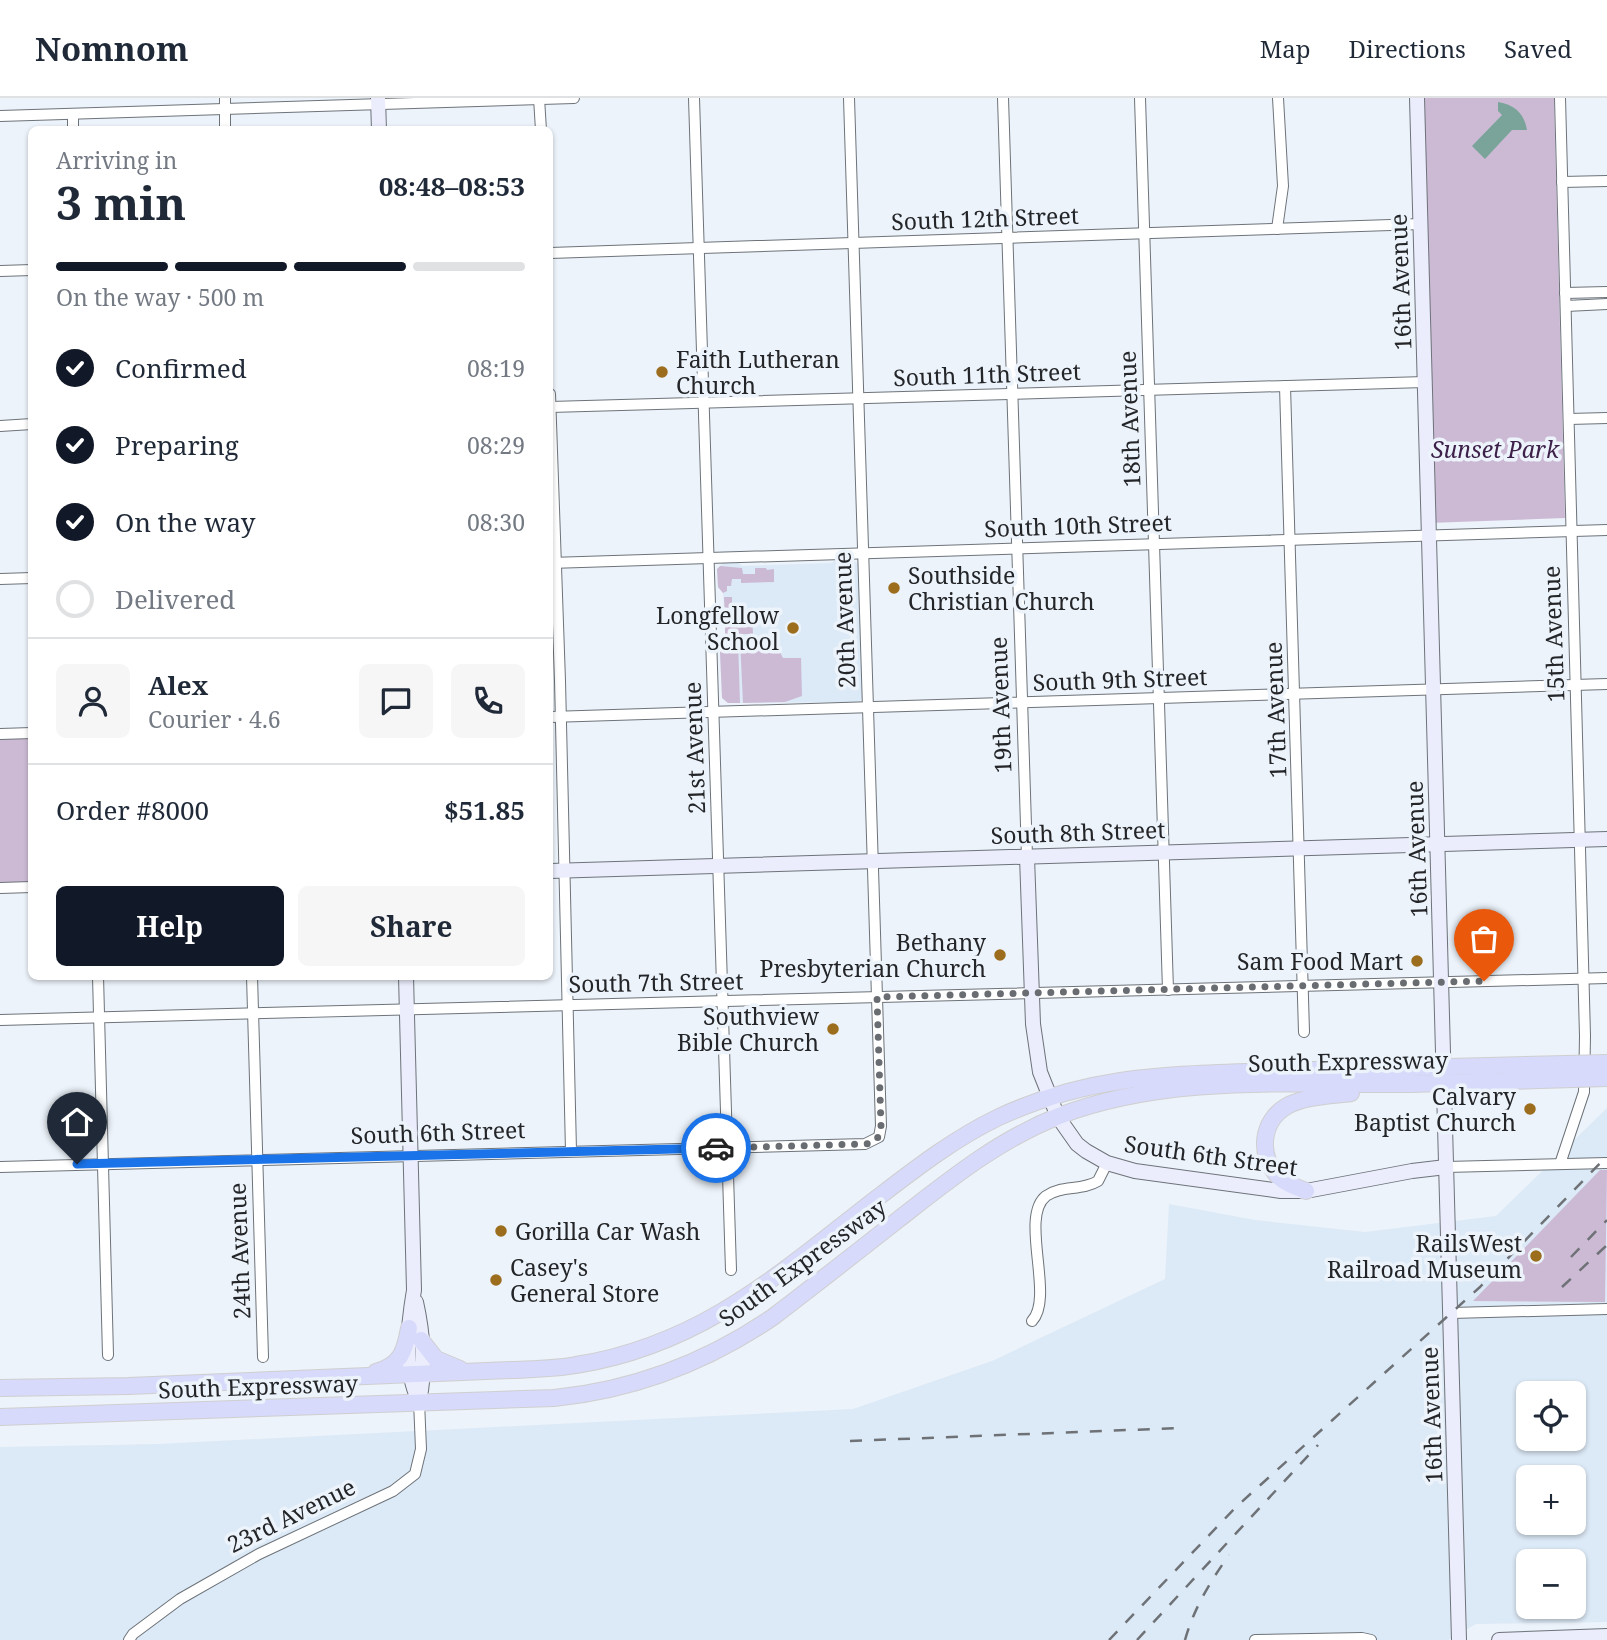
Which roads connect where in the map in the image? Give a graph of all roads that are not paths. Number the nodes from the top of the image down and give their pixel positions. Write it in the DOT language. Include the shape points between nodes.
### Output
graph roads {
  1 [pos="574,98"];
  2 [pos="694,98"];
  3 [pos="849,98"];
  4 [pos="1003,98"];
  5 [pos="1140,98"];
  6 [pos="1278,98"];
  7 [pos="1417,98"];
  8 [pos="1560,98"];
  9 [pos="539,99"];
  10 [pos="378,101"];
  11 [pos="225,104"];
  12 [pos="73,114"];
  13 [pos="0,116"];
  14 [pos="73,126"];
  15 [pos="226,126"];
  16 [pos="379,126"];
  17 [pos="541,126"];
  18 [pos="1607,181"];
  19 [pos="1562,182"];
  20 [pos="1421,224"];
  21 [pos="1277,229"];
  22 [pos="1144,234"];
  23 [pos="1008,239"];
  24 [pos="853,244"];
  25 [pos="699,249"];
  26 [pos="553,253"];
  27 [pos="28,270"];
  28 [pos="0,271"];
  29 [pos="1607,292"];
  30 [pos="1565,293"];
  31 [pos="1607,304"];
  32 [pos="1566,306"];
  33 [pos="1425,382"];
  34 [pos="1285,386"];
  35 [pos="1149,390"];
  36 [pos="1013,393"];
  37 [pos="858,399"];
  38 [pos="704,403"];
  39 [pos="553,407"];
  40 [pos="1607,418"];
  41 [pos="1569,419"];
  42 [pos="0,425"];
  43 [pos="28,425"];
  44 [pos="1607,530"];
  45 [pos="1572,531"];
  46 [pos="1430,536"];
  47 [pos="1290,540"];
  48 [pos="1154,544"];
  49 [pos="1018,548"];
  50 [pos="863,553"];
  51 [pos="709,558"];
  52 [pos="553,563"];
  53 [pos="28,578"];
  54 [pos="0,579"];
  55 [pos="1607,684"];
  56 [pos="1576,685"];
  57 [pos="1434,690"];
  58 [pos="1295,694"];
  59 [pos="1159,698"];
  60 [pos="1023,703"];
  61 [pos="868,708"];
  62 [pos="714,712"];
  63 [pos="555,716"];
  64 [pos="28,733"];
  65 [pos="0,734"];
  66 [pos="1607,839"];
  67 [pos="1581,840"];
  68 [pos="1438,844"];
  69 [pos="1300,848"];
  70 [pos="1164,852"];
  71 [pos="1027,857"];
  72 [pos="874,862"];
  73 [pos="719,866"];
  74 [pos="553,871"];
  75 [pos="565,871"];
  76 [pos="28,887"];
  77 [pos="0,888"];
  78 [pos="1584,978"];
  79 [pos="1607,978"];
  80 [pos="98,980"];
  81 [pos="252,980"];
  82 [pos="406,980"];
  83 [pos="1442,982"];
  84 [pos="1304,986"];
  85 [pos="1168,990"];
  86 [pos="1032,993"];
  87 [pos="877,997"];
  88 [pos="723,1001"];
  89 [pos="569,1005"];
  90 [pos="407,1009"];
  91 [pos="253,1014"];
  92 [pos="99,1018"];
  93 [pos="0,1020"];
  94 [pos="1304,1032"];
  95 [pos="1607,1063"];
  96 [pos="1410,1076"];
  97 [pos="1607,1078"];
  98 [pos="1049,1098"];
  99 [pos="1058,1116"];
  100 [pos="876,1140"];
  101 [pos="727,1147"];
  102 [pos="571,1151"];
  103 [pos="411,1156"];
  104 [pos="257,1160"];
  105 [pos="1607,1163"];
  106 [pos="103,1164"];
  107 [pos="1560,1164"];
  108 [pos="0,1167"];
  109 [pos="1446,1167"];
  110 [pos="1104,1170"];
  111 [pos="1306,1191"];
  112 [pos="731,1270"];
  113 [pos="1607,1309"];
  114 [pos="1451,1313"];
  115 [pos="1032,1321"];
  116 [pos="415,1334"];
  117 [pos="108,1355"];
  118 [pos="263,1357"];
  119 [pos="480,1372"];
  120 [pos="417,1373"];
  121 [pos="365,1376"];
  122 [pos="0,1388"];
  123 [pos="419,1401"];
  124 [pos="0,1418"];
  125 [pos="1603,1637"];
  126 [pos="128,1640"];
  127 [pos="1255,1640"];
  128 [pos="1371,1640"];
  129 [pos="1460,1640"];
  130 [pos="1499,1640"];
  1 -- 9 [label="street"];
  2 -- 25 [label="street, 21st Avenue"];
  3 -- 24 [label="street, 20th Avenue"];
  4 -- 23 [label="street, 19th Avenue"];
  5 -- 22 [label="street, 18th Avenue"];
  6 -- 21 [label="street" via="1283,186"];
  7 -- 20 [label="street, 16th Avenue"];
  8 -- 19 [label="street, 15th Avenue"];
  9 -- 10 [label="street"];
  9 -- 17 [label="street"];
  10 -- 11 [label="street"];
  10 -- 16 [label="street"];
  11 -- 12 [label="street"];
  11 -- 15 [label="street"];
  12 -- 13 [label="street"];
  12 -- 14 [label="street"];
  18 -- 19 [label="street"];
  19 -- 30 [label="street, 15th Avenue"];
  20 -- 21 [label="street, South 12th Street"];
  20 -- 33 [label="street, 16th Avenue"];
  21 -- 22 [label="street, South 12th Street"];
  22 -- 23 [label="street, South 12th Street"];
  22 -- 35 [label="street, 18th Avenue"];
  23 -- 24 [label="street, South 12th Street"];
  23 -- 36 [label="street, 19th Avenue"];
  24 -- 25 [label="street, South 12th Street"];
  24 -- 37 [label="street, 20th Avenue"];
  25 -- 26 [label="street, South 12th Street"];
  25 -- 38 [label="street, 21st Avenue"];
  27 -- 28 [label="street"];
  29 -- 30 [label="street"];
  30 -- 32 [label="street, 15th Avenue"];
  31 -- 32 [label="street"];
  32 -- 41 [label="street, 15th Avenue"];
  33 -- 34 [label="street, South 11th Street"];
  33 -- 46 [label="street, 16th Avenue"];
  34 -- 35 [label="street, South 11th Street"];
  34 -- 47 [label="street, 17th Avenue"];
  35 -- 36 [label="street, South 11th Street"];
  35 -- 48 [label="street, 18th Avenue"];
  36 -- 37 [label="street, South 11th Street"];
  36 -- 49 [label="street, 19th Avenue"];
  37 -- 38 [label="street, South 11th Street"];
  37 -- 50 [label="street, 20th Avenue"];
  38 -- 39 [label="street, South 11th Street"];
  38 -- 51 [label="street, 21st Avenue"];
  40 -- 41 [label="street"];
  41 -- 45 [label="street, 15th Avenue"];
  42 -- 43 [label="street"];
  44 -- 45 [label="street, South 10th Street"];
  45 -- 46 [label="street, South 10th Street"];
  45 -- 56 [label="street, 15th Avenue"];
  46 -- 47 [label="street, South 10th Street"];
  46 -- 57 [label="street, 16th Avenue"];
  47 -- 48 [label="street, South 10th Street"];
  47 -- 58 [label="street, 17th Avenue"];
  48 -- 49 [label="street, South 10th Street"];
  48 -- 59 [label="street, 18th Avenue"];
  49 -- 50 [label="street, South 10th Street"];
  49 -- 60 [label="street, 19th Avenue"];
  50 -- 51 [label="street, South 10th Street"];
  50 -- 61 [label="street, 20th Avenue"];
  51 -- 52 [label="street, South 10th Street"];
  51 -- 62 [label="street, 21st Avenue"];
  52 -- 63 [label="street"];
  53 -- 54 [label="street"];
  55 -- 56 [label="street, South 9th Street"];
  56 -- 57 [label="street, South 9th Street"];
  56 -- 67 [label="street, 15th Avenue"];
  57 -- 58 [label="street, South 9th Street"];
  57 -- 68 [label="street, 16th Avenue"];
  58 -- 59 [label="street, South 9th Street"];
  58 -- 69 [label="street, 17th Avenue"];
  59 -- 60 [label="street, South 9th Street"];
  59 -- 70 [label="street, 18th Avenue"];
  60 -- 61 [label="street, South 9th Street"];
  60 -- 71 [label="street, 19th Avenue"];
  61 -- 62 [label="street, South 9th Street"];
  61 -- 72 [label="street, 20th Avenue"];
  62 -- 63 [label="street, South 9th Street"];
  62 -- 73 [label="street, 21st Avenue"];
  63 -- 75 [label="street"];
  64 -- 65 [label="street"];
  66 -- 67 [label="street, South 8th Street"];
  67 -- 68 [label="street, South 8th Street"];
  67 -- 78 [label="street, 15th Avenue"];
  68 -- 69 [label="street, South 8th Street"];
  68 -- 83 [label="street, 16th Avenue"];
  69 -- 70 [label="street, South 8th Street"];
  69 -- 84 [label="street, 17th Avenue"];
  70 -- 71 [label="street, South 8th Street"];
  70 -- 85 [label="street, 18th Avenue"];
  71 -- 72 [label="street, South 8th Street"];
  71 -- 86 [label="street, 19th Avenue"];
  72 -- 73 [label="street, South 8th Street"];
  72 -- 87 [label="street, 20th Avenue"];
  73 -- 75 [label="street, South 8th Street"];
  73 -- 88 [label="street, 21st Avenue"];
  74 -- 75 [label="street, South 8th Street"];
  75 -- 89 [label="street"];
  76 -- 77 [label="street"];
  78 -- 79 [label="street, South 7th Street"];
  78 -- 83 [label="street, South 7th Street"];
  78 -- 107 [label="street, 15th Avenue" via="1584,1092"];
  80 -- 92 [label="street"];
  81 -- 91 [label="street, 24th Avenue"];
  82 -- 90 [label="street, 23rd Avenue"];
  83 -- 84 [label="street, South 7th Street"];
  83 -- 109 [label="street, 16th Avenue"];
  84 -- 85 [label="street, South 7th Street"];
  84 -- 94 [label="street, 17th Avenue"];
  85 -- 86 [label="street, South 7th Street"];
  86 -- 87 [label="street, South 7th Street"];
  86 -- 98 [label="street, 19th Avenue" via="1035,1044"];
  87 -- 88 [label="street, South 7th Street"];
  87 -- 100 [label="street, 20th Avenue" via="881,1126"];
  88 -- 89 [label="street, South 7th Street"];
  88 -- 101 [label="street, 21st Avenue"];
  89 -- 90 [label="street, South 7th Street"];
  89 -- 102 [label="street"];
  90 -- 91 [label="street, South 7th Street"];
  90 -- 103 [label="street, 23rd Avenue"];
  91 -- 92 [label="street, South 7th Street"];
  91 -- 104 [label="street, 24th Avenue"];
  92 -- 93 [label="street, South 7th Street"];
  92 -- 106 [label="street"];
  95 -- 96 [label="main road, South Expressway, bridge"];
  96 -- 97 [label="main road, South Expressway, bridge"];
  96 -- 98 [label="main road, South Expressway" via="1159,1075 1098,1084"];
  96 -- 99 [label="main road, South Expressway" via="1173,1089"];
  96 -- 111 [label="main road" via="1302,1100 1279,1111 1265,1137 1267,1160 1290,1185"];
  98 -- 99 [label="street, South 6th Street"];
  98 -- 119 [label="main road, South Expressway" via="1002,1116 947,1146 767,1284 694,1328 595,1362"];
  99 -- 110 [label="street, South 6th Street" via="1077,1144"];
  99 -- 123 [label="main road, South Expressway" via="984,1154 773,1317 697,1361 583,1395"];
  100 -- 101 [label="street, South 6th Street"];
  101 -- 102 [label="street, South 6th Street"];
  101 -- 112 [label="street, 21st Avenue"];
  102 -- 103 [label="street, South 6th Street"];
  103 -- 104 [label="street, South 6th Street"];
  103 -- 116 [label="street, 23rd Avenue"];
  104 -- 106 [label="street, South 6th Street"];
  104 -- 118 [label="street, 24th Avenue"];
  105 -- 107 [label="street, South 6th Street"];
  106 -- 108 [label="street, South 6th Street"];
  106 -- 117 [label="street"];
  107 -- 109 [label="street, South 6th Street"];
  109 -- 111 [label="street, South 6th Street"];
  109 -- 114 [label="street, 16th Avenue"];
  110 -- 111 [label="street, South 6th Street"];
  110 -- 115 [label="street" via="1093,1184 1057,1190 1038,1206 1039,1308"];
  113 -- 114 [label="street"];
  114 -- 129 [label="street, 16th Avenue"];
  116 -- 119 [label="main road" via="442,1363"];
  116 -- 120 [label="street, 23rd Avenue"];
  116 -- 121 [label="main road" via="399,1361"];
  119 -- 120 [label="main road, South Expressway"];
  120 -- 121 [label="main road, South Expressway"];
  120 -- 123 [label="street, 23rd Avenue"];
  121 -- 122 [label="main road, South Expressway"];
  123 -- 124 [label="main road, South Expressway"];
  123 -- 126 [label="street, 23rd Avenue" via="421,1449 415,1474 393,1491 259,1554 180,1599"];
  125 -- 130 [label="street"];
  127 -- 128 [label="street"];
}
